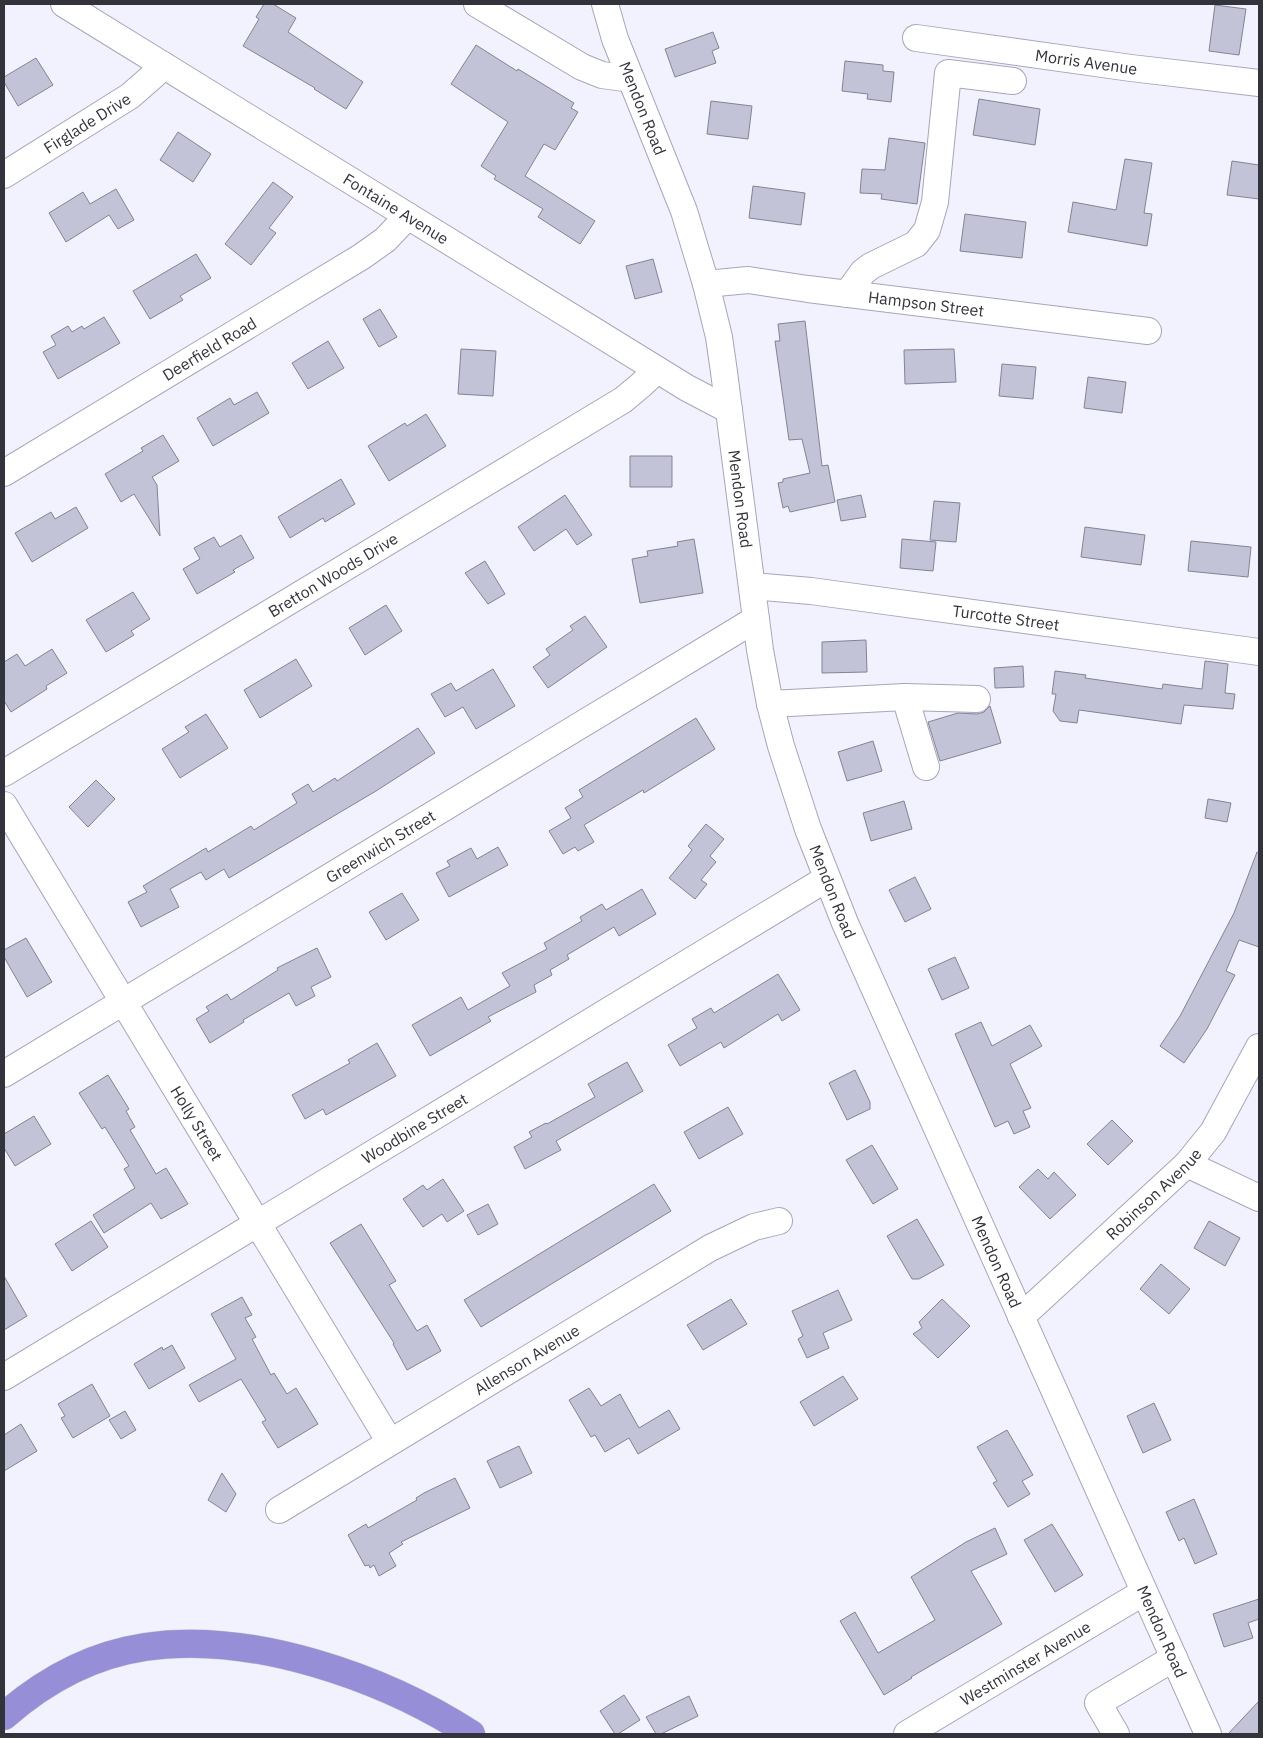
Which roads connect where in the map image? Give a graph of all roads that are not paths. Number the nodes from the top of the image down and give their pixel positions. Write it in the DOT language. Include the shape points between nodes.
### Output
graph roads {
  1 [pos="64,4"];
  2 [pos="477,4"];
  3 [pos="606,4"];
  4 [pos="916,38"];
  5 [pos="163,65"];
  6 [pos="631,79"];
  7 [pos="1013,81"];
  8 [pos="1259,84"];
  9 [pos="4,175"];
  10 [pos="408,216"];
  11 [pos="706,284"];
  12 [pos="847,294"];
  13 [pos="1148,331"];
  14 [pos="657,370"];
  15 [pos="729,410"];
  16 [pos="4,473"];
  17 [pos="752,586"];
  18 [pos="756,619"];
  19 [pos="1259,652"];
  20 [pos="905,697"];
  21 [pos="977,699"];
  22 [pos="770,704"];
  23 [pos="926,767"];
  24 [pos="4,773"];
  25 [pos="4,805"];
  26 [pos="826,878"];
  27 [pos="124,1002"];
  28 [pos="1259,1047"];
  29 [pos="4,1074"];
  30 [pos="1187,1164"];
  31 [pos="1259,1198"];
  32 [pos="779,1221"];
  33 [pos="258,1224"];
  34 [pos="1021,1318"];
  35 [pos="4,1377"];
  36 [pos="390,1442"];
  37 [pos="279,1510"];
  38 [pos="1144,1592"];
  39 [pos="1174,1658"];
  40 [pos="4,1716"];
  41 [pos="471,1734"];
  42 [pos="907,1734"];
  43 [pos="1116,1734"];
  44 [pos="1208,1734"];
  1 -- 5 [label="street, Fontaine Avenue"];
  2 -- 6 [label="street" via="587,69"];
  3 -- 6 [label="street, Mendon Road"];
  4 -- 8 [label="street, Morris Avenue"];
  5 -- 9 [label="street, Firglade Drive" via="130,96"];
  5 -- 10 [label="street, Fontaine Avenue"];
  6 -- 11 [label="street, Mendon Road" via="672,179"];
  7 -- 12 [label="street" via="948,73 935,202 927,230 916,244 863,272"];
  10 -- 14 [label="street, Fontaine Avenue"];
  10 -- 16 [label="street, Deerfield Road" via="385,240 361,257"];
  11 -- 12 [label="street, Hampson Street" via="748,280"];
  11 -- 15 [label="street, Mendon Road" via="719,337"];
  12 -- 13 [label="street, Hampson Street"];
  14 -- 15 [label="street, Fontaine Avenue"];
  14 -- 24 [label="street, Bretton Woods Drive" via="622,400"];
  15 -- 17 [label="street, Mendon Road"];
  17 -- 18 [label="street, Mendon Road"];
  17 -- 19 [label="street, Turcotte Street" via="812,591"];
  18 -- 22 [label="street, Mendon Road"];
  18 -- 27 [label="street, Greenwich Street"];
  20 -- 21 [label="street"];
  20 -- 22 [label="street"];
  20 -- 23 [label="street"];
  22 -- 26 [label="street, Mendon Road" via="797,799"];
  25 -- 27 [label="street, Holly Street"];
  26 -- 33 [label="street, Woodbine Street"];
  26 -- 34 [label="street, Mendon Road"];
  27 -- 29 [label="street, Greenwich Street"];
  27 -- 33 [label="street, Holly Street"];
  28 -- 30 [label="street, Robinson Avenue" via="1213,1132"];
  30 -- 31 [label="street"];
  30 -- 34 [label="street, Robinson Avenue"];
  32 -- 36 [label="street, Allenson Avenue" via="754,1227 710,1248"];
  33 -- 35 [label="street, Woodbine Street"];
  33 -- 36 [label="street, Holly Street"];
  34 -- 38 [label="street, Mendon Road"];
  36 -- 37 [label="street, Allenson Avenue"];
  38 -- 39 [label="street, Mendon Road"];
  38 -- 42 [label="street, Westminster Avenue"];
  39 -- 43 [label="street" via="1098,1703"];
  39 -- 44 [label="street, Mendon Road"];
  40 -- 41 [label="highway" via="61,1674 93,1661 144,1647 198,1644 280,1655 351,1675 415,1702"];
}
